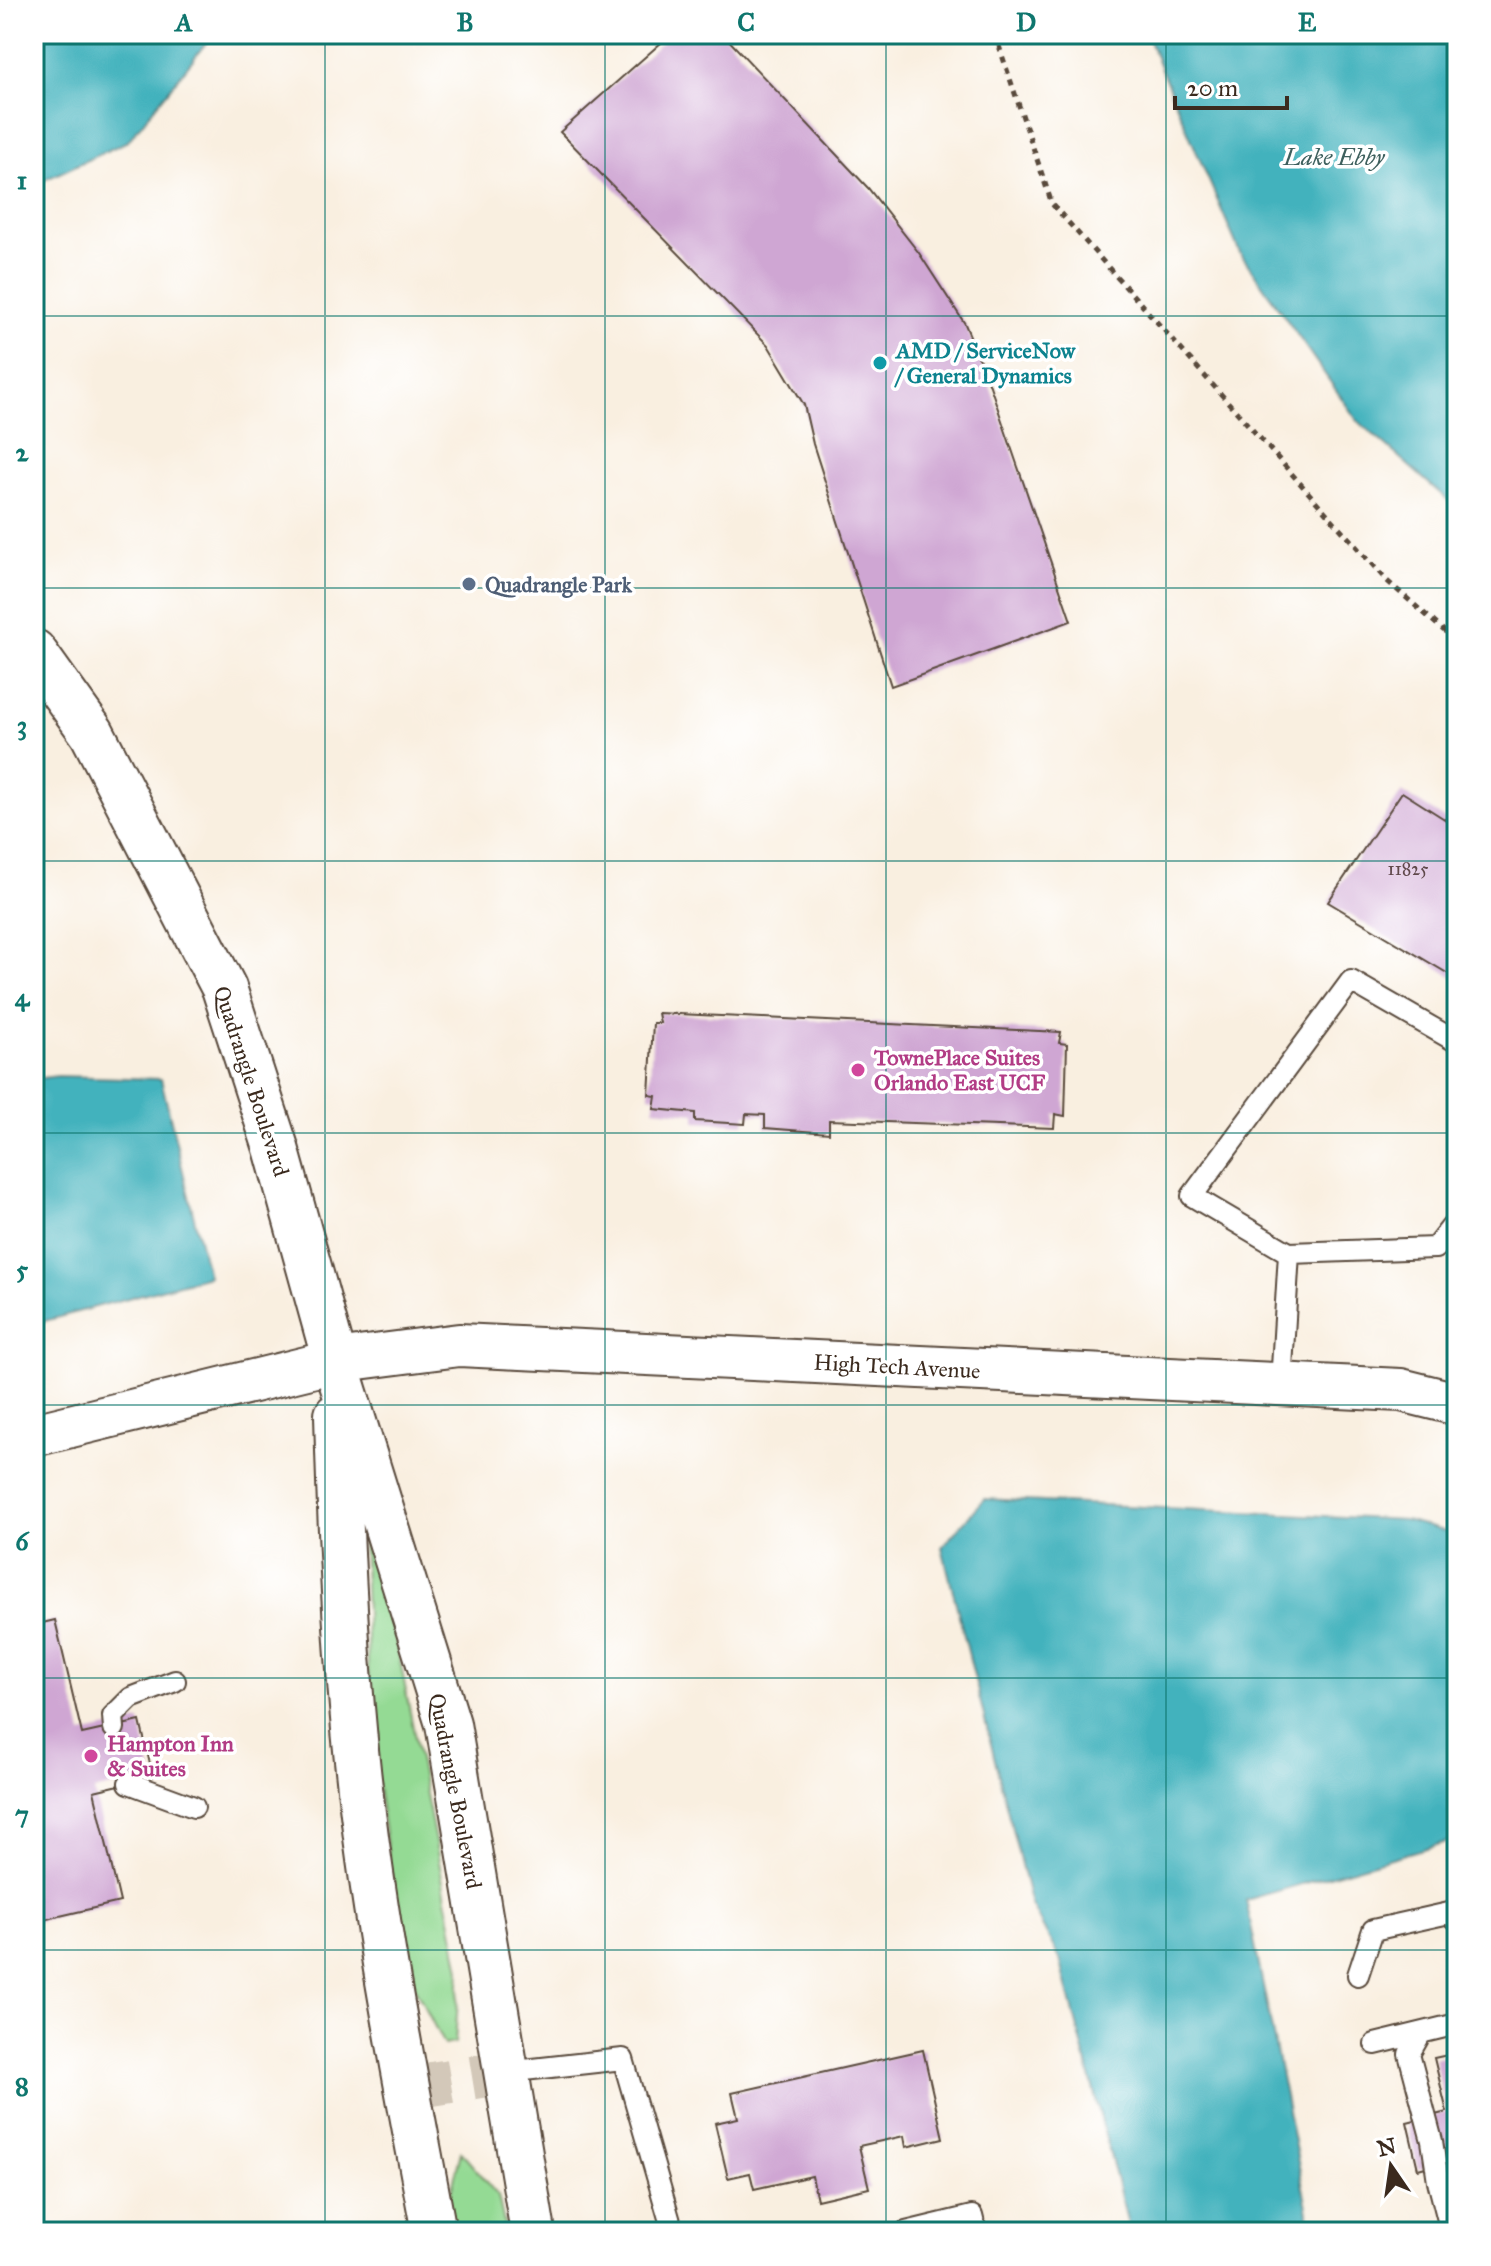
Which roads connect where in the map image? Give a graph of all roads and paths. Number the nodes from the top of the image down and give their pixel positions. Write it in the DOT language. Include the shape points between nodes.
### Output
graph roads {
  1 [pos="995,34"];
  2 [pos="1457,642"];
  3 [pos="34,652"];
  4 [pos="1457,1042"];
  5 [pos="1457,1220"];
  6 [pos="1289,1253"];
  7 [pos="335,1361"];
  8 [pos="1281,1384"];
  9 [pos="1457,1404"];
  10 [pos="34,1435"];
  11 [pos="175,1681"];
  12 [pos="114,1728"];
  13 [pos="129,1783"];
  14 [pos="194,1807"];
  15 [pos="1457,1920"];
  16 [pos="1358,1975"];
  17 [pos="1457,2024"];
  18 [pos="1421,2033"];
  19 [pos="1375,2044"];
  20 [pos="506,2072"];
  21 [pos="434,2232"];
  22 [pos="533,2232"];
  23 [pos="673,2232"];
  24 [pos="906,2232"];
  25 [pos="976,2232"];
  26 [pos="1451,2232"];
  1 -- 2 [label="path" via="1052,204 1386,580"];
  3 -- 7 [label="street, Quadrangle Boulevard" via="92,733 224,988 276,1148"];
  4 -- 6 [label="lane" via="1351,981 1192,1196"];
  5 -- 6 [label="lane" via="1435,1248"];
  6 -- 8 [label="lane"];
  7 -- 8 [label="street, High Tech Avenue" via="459,1345"];
  7 -- 10 [label="street, High Tech Avenue"];
  7 -- 20 [label="street, Quadrangle Boulevard" via="448,1724"];
  7 -- 21 [label="street, Quadrangle Boulevard" via="341,1569 357,1760 382,1950"];
  8 -- 9 [label="street, High Tech Avenue" via="1401,1390"];
  11 -- 12 [label="lane" via="131,1698 113,1716"];
  13 -- 14 [label="lane"];
  15 -- 16 [label="lane" via="1449,1913 1373,1930"];
  17 -- 18 [label="lane"];
  18 -- 19 [label="lane"];
  18 -- 26 [label="lane" via="1409,2054"];
  20 -- 22 [label="street, Quadrangle Boulevard"];
  20 -- 23 [label="lane" via="623,2059"];
  24 -- 25 [label="lane" via="972,2216"];
}
